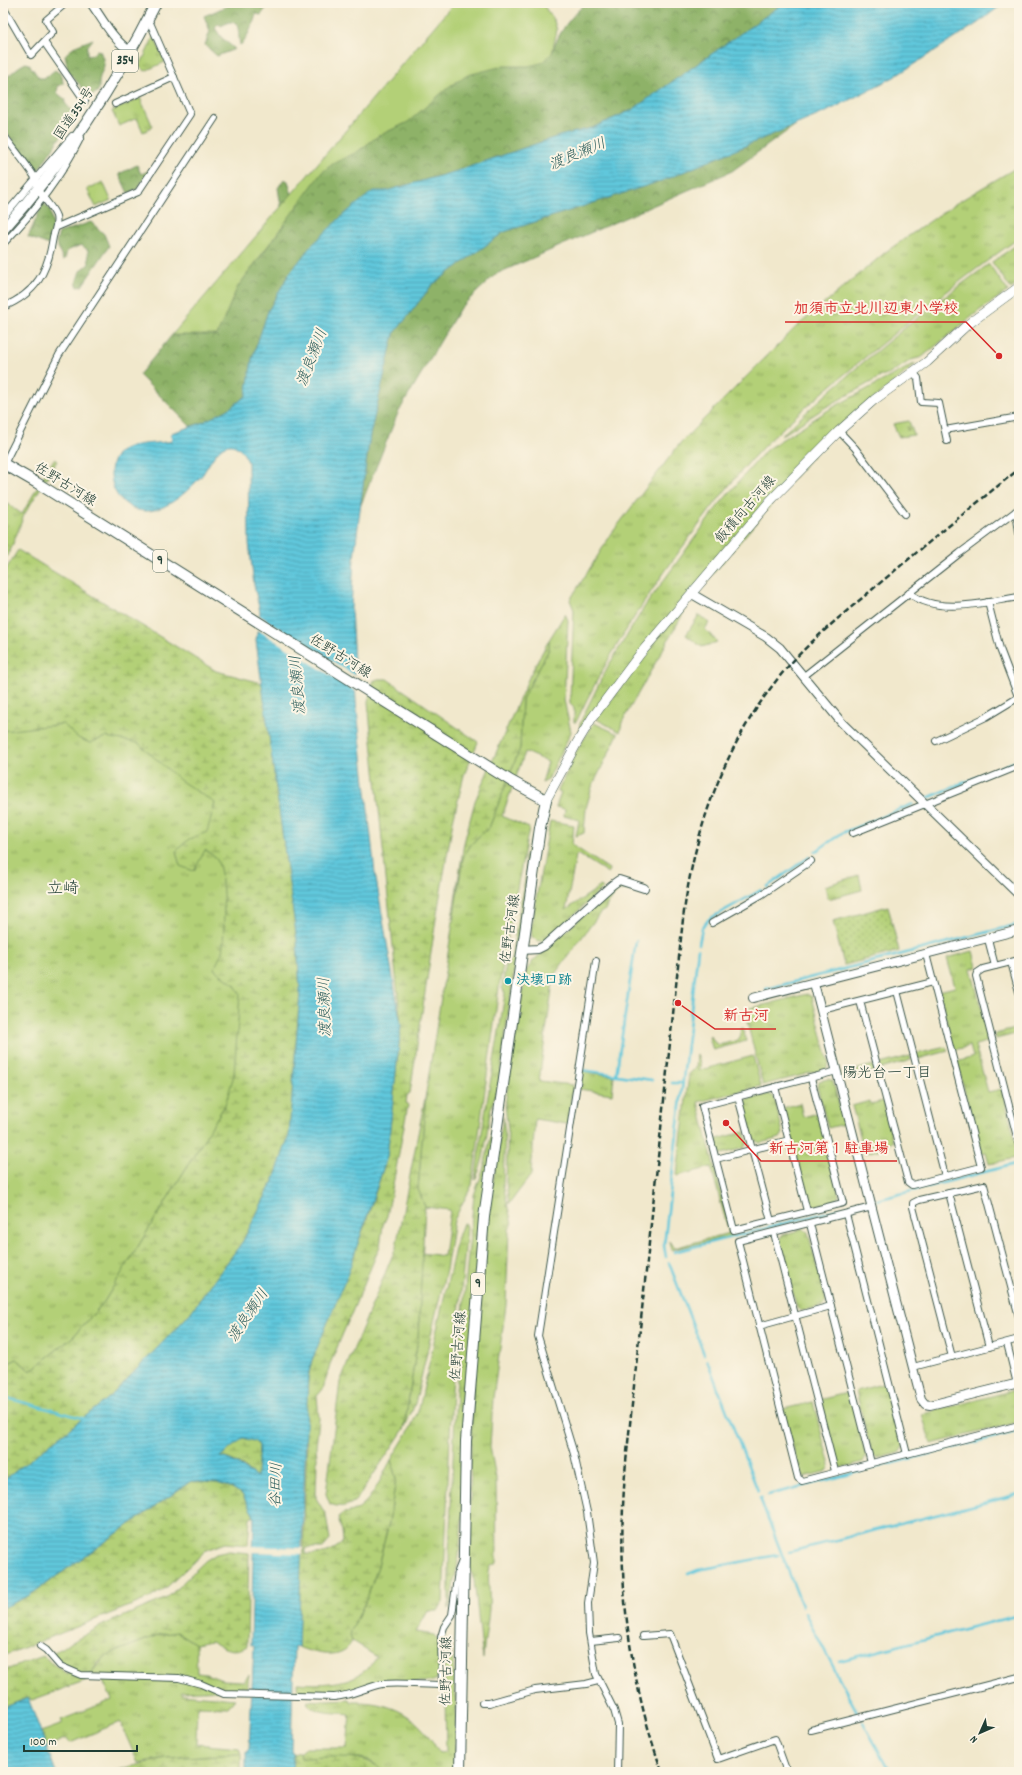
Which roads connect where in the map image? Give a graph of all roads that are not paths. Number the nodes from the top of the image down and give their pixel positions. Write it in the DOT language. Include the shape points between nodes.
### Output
graph roads {
  1 [pos="66,3"];
  2 [pos="156,3"];
  3 [pos="93,4"];
  4 [pos="3,7"];
  5 [pos="148,18"];
  6 [pos="44,42"];
  7 [pos="131,52"];
  8 [pos="174,78"];
  9 [pos="85,101"];
  10 [pos="115,104"];
  11 [pos="215,118"];
  12 [pos="3,134"];
  13 [pos="40,189"];
  14 [pos="3,217"];
  15 [pos="57,227"];
  16 [pos="3,230"];
  17 [pos="3,244"];
  18 [pos="1019,287"];
  19 [pos="3,307"];
  20 [pos="913,372"];
  21 [pos="1019,417"];
  22 [pos="945,430"];
  23 [pos="839,431"];
  24 [pos="948,440"];
  25 [pos="6,465"];
  26 [pos="1017,510"];
  27 [pos="905,514"];
  28 [pos="1019,533"];
  29 [pos="909,593"];
  30 [pos="692,594"];
  31 [pos="1019,597"];
  32 [pos="988,602"];
  33 [pos="804,676"];
  34 [pos="1019,698"];
  35 [pos="936,741"];
  36 [pos="1019,766"];
  37 [pos="546,800"];
  38 [pos="923,804"];
  39 [pos="853,833"];
  40 [pos="811,861"];
  41 [pos="644,888"];
  42 [pos="1019,895"];
  43 [pos="712,922"];
  44 [pos="1019,930"];
  45 [pos="988,939"];
  46 [pos="522,950"];
  47 [pos="926,954"];
  48 [pos="1019,960"];
  49 [pos="596,961"];
  50 [pos="1011,962"];
  51 [pos="995,966"];
  52 [pos="933,982"];
  53 [pos="814,983"];
  54 [pos="897,991"];
  55 [pos="1019,992"];
  56 [pos="753,998"];
  57 [pos="860,1000"];
  58 [pos="822,1010"];
  59 [pos="837,1072"];
  60 [pos="811,1078"];
  61 [pos="775,1087"];
  62 [pos="738,1097"];
  63 [pos="789,1140"];
  64 [pos="1019,1145"];
  65 [pos="752,1149"];
  66 [pos="716,1159"];
  67 [pos="945,1176"];
  68 [pos="949,1193"];
  69 [pos="872,1207"];
  70 [pos="807,1211"];
  71 [pos="846,1214"];
  72 [pos="771,1221"];
  73 [pos="810,1224"];
  74 [pos="774,1233"];
  75 [pos="831,1306"];
  76 [pos="795,1316"];
  77 [pos="1019,1317"];
  78 [pos="759,1326"];
  79 [pos="1019,1339"];
  80 [pos="1007,1343"];
  81 [pos="989,1347"];
  82 [pos="952,1357"];
  83 [pos="913,1367"];
  84 [pos="1018,1384"];
  85 [pos="1019,1425"];
  86 [pos="907,1454"];
  87 [pos="871,1463"];
  88 [pos="835,1472"];
  89 [pos="465,1557"];
  90 [pos="643,1636"];
  91 [pos="619,1638"];
  92 [pos="591,1641"];
  93 [pos="40,1646"];
  94 [pos="1019,1677"];
  95 [pos="598,1680"];
  96 [pos="482,1703"];
  97 [pos="811,1730"];
  98 [pos="460,1772"];
  99 [pos="617,1772"];
  100 [pos="788,1772"];
  1 -- 6 [label="street" via="46,20 53,32"];
  2 -- 5 [label="main road, 国道354号 / 354"];
  3 -- 7 [label="street" via="121,46"];
  4 -- 6 [label="street" via="32,55"];
  5 -- 7 [label="main road, 国道354号 / 354"];
  5 -- 8 [label="street"];
  6 -- 9 [label="street"];
  7 -- 13 [label="main road, 国道354号 / 354" via="91,116"];
  8 -- 10 [label="street"];
  8 -- 15 [label="street" via="190,114 138,192"];
  11 -- 25 [label="street" via="59,355"];
  12 -- 13 [label="street"];
  13 -- 14 [label="street"];
  13 -- 15 [label="street" via="56,217"];
  13 -- 16 [label="main road, 国道354号 / 354"];
  13 -- 17 [label="street"];
  15 -- 19 [label="street" via="44,272 20,298"];
  18 -- 20 [label="main road, 飯積向古河線" via="973,321"];
  20 -- 22 [label="street" via="918,378 921,402 939,404"];
  20 -- 23 [label="main road, 飯積向古河線" via="883,393"];
  21 -- 22 [label="street"];
  22 -- 24 [label="street"];
  23 -- 27 [label="street"];
  23 -- 30 [label="main road, 飯積向古河線" via="771,500"];
  25 -- 37 [label="main road, 佐野古河線 / 9"];
  26 -- 28 [label="street"];
  26 -- 29 [label="street"];
  29 -- 32 [label="street" via="927,604 942,607"];
  29 -- 33 [label="street"];
  30 -- 33 [label="street" via="770,640"];
  30 -- 37 [label="main road, 飯積向古河線" via="640,654 592,718"];
  31 -- 32 [label="street"];
  32 -- 34 [label="street" via="1000,649"];
  33 -- 38 [label="street" via="842,723"];
  34 -- 35 [label="street"];
  36 -- 38 [label="street"];
  37 -- 46 [label="main road, 佐野古河線 / 9" via="541,818"];
  38 -- 39 [label="street"];
  38 -- 42 [label="street"];
  40 -- 43 [label="street" via="761,895"];
  41 -- 46 [label="street" via="620,880 544,946"];
  44 -- 45 [label="street"];
  45 -- 47 [label="street"];
  45 -- 51 [label="street"];
  46 -- 89 [label="main road, 佐野古河線 / 9" via="480,1252 468,1411"];
  47 -- 52 [label="street"];
  47 -- 53 [label="street"];
  48 -- 50 [label="street"];
  49 -- 92 [label="street" via="538,1336 574,1454 587,1512 594,1563 588,1609"];
  50 -- 51 [label="street"];
  50 -- 55 [label="street"];
  51 -- 64 [label="street" via="980,970 977,979"];
  52 -- 54 [label="street"];
  52 -- 67 [label="street" via="981,1167"];
  53 -- 56 [label="street"];
  53 -- 58 [label="street"];
  54 -- 57 [label="street"];
  54 -- 67 [label="street"];
  57 -- 58 [label="street"];
  57 -- 67 [label="street" via="908,1182 912,1185"];
  58 -- 59 [label="street"];
  59 -- 60 [label="street"];
  59 -- 69 [label="street"];
  60 -- 61 [label="street"];
  60 -- 70 [label="street" via="842,1203"];
  61 -- 62 [label="street"];
  61 -- 63 [label="street"];
  62 -- 65 [label="street"];
  62 -- 66 [label="street" via="702,1106"];
  63 -- 65 [label="street"];
  63 -- 70 [label="street"];
  65 -- 66 [label="street"];
  65 -- 72 [label="street"];
  66 -- 72 [label="street" via="734,1230"];
  68 -- 77 [label="street" via="982,1185 986,1187"];
  68 -- 81 [label="street"];
  68 -- 82 [label="street" via="918,1200 913,1203 913,1207"];
  69 -- 71 [label="street"];
  69 -- 83 [label="street"];
  70 -- 72 [label="street"];
  71 -- 73 [label="street"];
  71 -- 86 [label="street"];
  73 -- 74 [label="street"];
  73 -- 75 [label="street"];
  74 -- 76 [label="street"];
  74 -- 78 [label="street" via="738,1241"];
  75 -- 76 [label="street"];
  75 -- 87 [label="street"];
  76 -- 78 [label="street"];
  76 -- 88 [label="street"];
  78 -- 88 [label="street" via="798,1478 802,1481"];
  79 -- 80 [label="street"];
  80 -- 81 [label="street"];
  80 -- 84 [label="street"];
  81 -- 82 [label="street"];
  82 -- 83 [label="street"];
  83 -- 84 [label="street" via="921,1399 928,1404"];
  85 -- 86 [label="street"];
  86 -- 87 [label="street"];
  87 -- 88 [label="street"];
  89 -- 93 [label="street" via="458,1571 452,1615 441,1637 442,1685 384,1684 341,1697 224,1694 180,1678 81,1675 60,1666"];
  89 -- 98 [label="main road, 佐野古河線 / 9"];
  90 -- 100 [label="street" via="670,1634 718,1759 775,1739"];
  91 -- 92 [label="street"];
  92 -- 95 [label="street"];
  94 -- 97 [label="street"];
  95 -- 96 [label="street" via="586,1684 535,1690"];
  95 -- 99 [label="street" via="614,1710 618,1724"];
}
